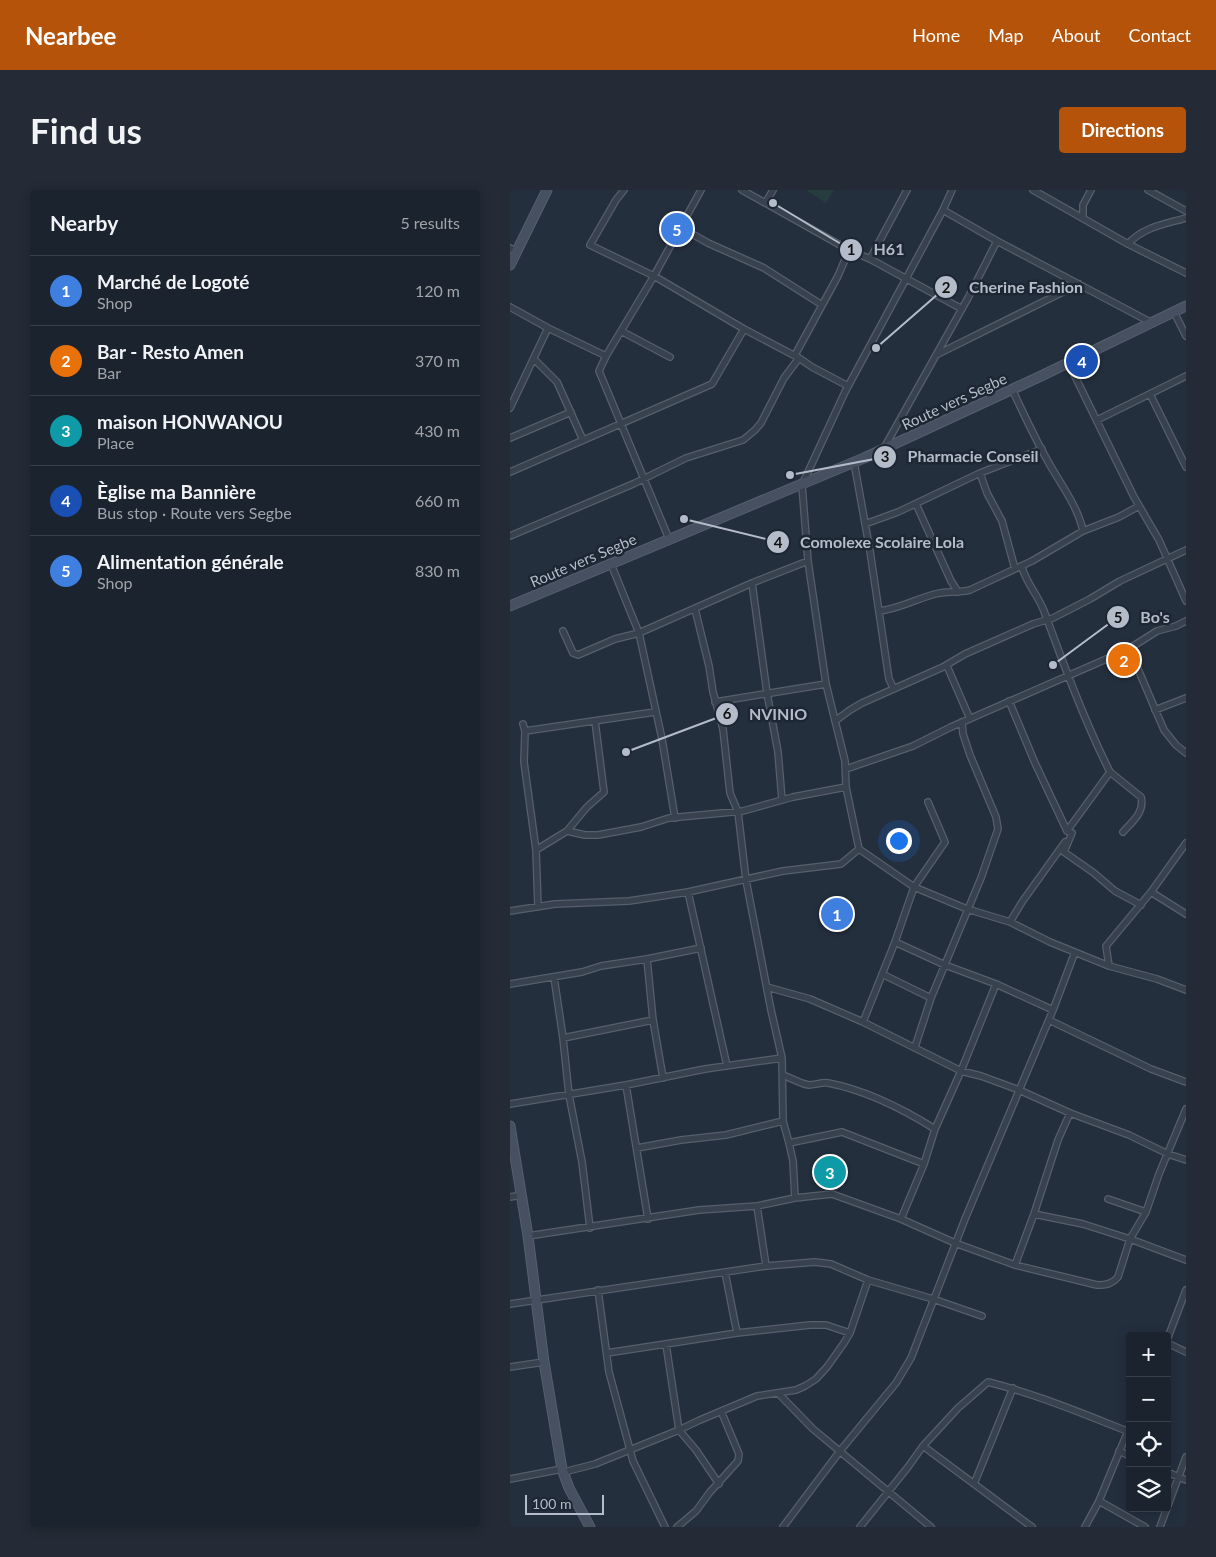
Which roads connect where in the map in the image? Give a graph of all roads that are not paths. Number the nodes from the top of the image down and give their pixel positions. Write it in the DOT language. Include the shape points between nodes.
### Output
graph roads {
  1 [pos="547,190"];
  2 [pos="624,190"];
  3 [pos="701,190"];
  4 [pos="742,190"];
  5 [pos="773,190"];
  6 [pos="907,190"];
  7 [pos="952,190"];
  8 [pos="1033,190"];
  9 [pos="1091,190"];
  10 [pos="1148,190"];
  11 [pos="766,202"];
  12 [pos="943,210"];
  13 [pos="1186,211"];
  14 [pos="1083,217"];
  15 [pos="1186,218"];
  16 [pos="680,227"];
  17 [pos="997,241"];
  18 [pos="1128,244"];
  19 [pos="514,250"];
  20 [pos="849,250"];
  21 [pos="870,259"];
  22 [pos="510,266"];
  23 [pos="1186,273"];
  24 [pos="654,276"];
  25 [pos="905,280"];
  26 [pos="1080,284"];
  27 [pos="822,305"];
  28 [pos="1186,306"];
  29 [pos="510,307"];
  30 [pos="962,309"];
  31 [pos="1174,312"];
  32 [pos="1152,323"];
  33 [pos="548,328"];
  34 [pos="744,329"];
  35 [pos="621,332"];
  36 [pos="1186,336"];
  37 [pos="936,355"];
  38 [pos="606,356"];
  39 [pos="797,356"];
  40 [pos="670,357"];
  41 [pos="534,359"];
  42 [pos="1068,362"];
  43 [pos="1186,376"];
  44 [pos="848,386"];
  45 [pos="1012,389"];
  46 [pos="1150,394"];
  47 [pos="510,408"];
  48 [pos="571,412"];
  49 [pos="1097,420"];
  50 [pos="621,423"];
  51 [pos="510,438"];
  52 [pos="582,440"];
  53 [pos="884,448"];
  54 [pos="1042,449"];
  55 [pos="854,462"];
  56 [pos="1186,467"];
  57 [pos="510,472"];
  58 [pos="980,473"];
  59 [pos="644,478"];
  60 [pos="802,484"];
  61 [pos="916,504"];
  62 [pos="1139,506"];
  63 [pos="864,524"];
  64 [pos="1083,531"];
  65 [pos="510,536"];
  66 [pos="669,539"];
  67 [pos="1186,550"];
  68 [pos="808,560"];
  69 [pos="1167,560"];
  70 [pos="611,564"];
  71 [pos="1022,566"];
  72 [pos="1015,570"];
  73 [pos="752,583"];
  74 [pos="958,592"];
  75 [pos="1186,601"];
  76 [pos="510,606"];
  77 [pos="695,609"];
  78 [pos="879,610"];
  79 [pos="1047,620"];
  80 [pos="1186,621"];
  81 [pos="563,631"];
  82 [pos="639,633"];
  83 [pos="1132,648"];
  84 [pos="947,666"];
  85 [pos="1069,676"];
  86 [pos="826,684"];
  87 [pos="894,690"];
  88 [pos="767,693"];
  89 [pos="1186,698"];
  90 [pos="715,702"];
  91 [pos="1009,702"];
  92 [pos="1155,710"];
  93 [pos="655,712"];
  94 [pos="970,719"];
  95 [pos="595,721"];
  96 [pos="835,721"];
  97 [pos="962,722"];
  98 [pos="523,724"];
  99 [pos="525,731"];
  100 [pos="1186,752"];
  101 [pos="846,769"];
  102 [pos="1110,772"];
  103 [pos="846,786"];
  104 [pos="782,800"];
  105 [pos="928,802"];
  106 [pos="738,812"];
  107 [pos="675,818"];
  108 [pos="567,831"];
  109 [pos="1069,832"];
  110 [pos="1123,832"];
  111 [pos="1186,843"];
  112 [pos="859,849"];
  113 [pos="536,850"];
  114 [pos="746,880"];
  115 [pos="914,886"];
  116 [pos="688,892"];
  117 [pos="1151,892"];
  118 [pos="1141,905"];
  119 [pos="538,907"];
  120 [pos="967,909"];
  121 [pos="510,911"];
  122 [pos="1186,914"];
  123 [pos="1010,922"];
  124 [pos="895,942"];
  125 [pos="701,948"];
  126 [pos="1075,952"];
  127 [pos="647,959"];
  128 [pos="945,965"];
  129 [pos="1109,966"];
  130 [pos="882,974"];
  131 [pos="554,977"];
  132 [pos="510,984"];
  133 [pos="996,984"];
  134 [pos="767,987"];
  135 [pos="1186,990"];
  136 [pos="931,998"];
  137 [pos="1053,1010"];
  138 [pos="653,1020"];
  139 [pos="1049,1020"];
  140 [pos="863,1022"];
  141 [pos="563,1038"];
  142 [pos="915,1047"];
  143 [pos="782,1058"];
  144 [pos="727,1066"];
  145 [pos="961,1071"];
  146 [pos="783,1075"];
  147 [pos="663,1078"];
  148 [pos="1186,1082"];
  149 [pos="626,1085"];
  150 [pos="1019,1090"];
  151 [pos="569,1095"];
  152 [pos="510,1104"];
  153 [pos="1186,1109"];
  154 [pos="1070,1113"];
  155 [pos="783,1121"];
  156 [pos="510,1126"];
  157 [pos="935,1129"];
  158 [pos="790,1143"];
  159 [pos="637,1148"];
  160 [pos="1168,1154"];
  161 [pos="1186,1160"];
  162 [pos="924,1164"];
  163 [pos="522,1195"];
  164 [pos="510,1197"];
  165 [pos="795,1198"];
  166 [pos="1108,1199"];
  167 [pos="757,1206"];
  168 [pos="1146,1212"];
  169 [pos="1034,1214"];
  170 [pos="648,1219"];
  171 [pos="901,1219"];
  172 [pos="590,1228"];
  173 [pos="528,1236"];
  174 [pos="1130,1239"];
  175 [pos="955,1243"];
  176 [pos="1186,1260"];
  177 [pos="1015,1264"];
  178 [pos="766,1266"];
  179 [pos="725,1272"];
  180 [pos="868,1280"];
  181 [pos="598,1290"];
  182 [pos="1186,1290"];
  183 [pos="933,1299"];
  184 [pos="537,1300"];
  185 [pos="510,1304"];
  186 [pos="982,1316"];
  187 [pos="737,1332"];
  188 [pos="1171,1332"];
  189 [pos="850,1333"];
  190 [pos="666,1344"];
  191 [pos="1171,1344"];
  192 [pos="1186,1352"];
  193 [pos="607,1353"];
  194 [pos="544,1362"];
  195 [pos="510,1367"];
  196 [pos="1013,1388"];
  197 [pos="778,1393"];
  198 [pos="721,1411"];
  199 [pos="1126,1427"];
  200 [pos="679,1430"];
  201 [pos="1126,1433"];
  202 [pos="922,1446"];
  203 [pos="630,1448"];
  204 [pos="840,1451"];
  205 [pos="1118,1451"];
  206 [pos="1126,1454"];
  207 [pos="1186,1457"];
  208 [pos="563,1471"];
  209 [pos="1171,1473"];
  210 [pos="1178,1476"];
  211 [pos="510,1478"];
  212 [pos="1186,1480"];
  213 [pos="719,1484"];
  214 [pos="974,1484"];
  215 [pos="888,1491"];
  216 [pos="1171,1496"];
  217 [pos="1100,1501"];
  218 [pos="1166,1512"];
  219 [pos="590,1527"];
  220 [pos="664,1527"];
  221 [pos="677,1527"];
  222 [pos="782,1527"];
  223 [pos="860,1527"];
  224 [pos="931,1527"];
  225 [pos="1032,1527"];
  226 [pos="1086,1527"];
  227 [pos="1145,1527"];
  228 [pos="1160,1527"];
  1 -- 19 [label="main road"];
  2 -- 24 [label="street" via="590,245"];
  3 -- 16 [label="street"];
  4 -- 11 [label="street"];
  5 -- 11 [label="street"];
  6 -- 21 [label="street"];
  7 -- 12 [label="street"];
  8 -- 14 [label="street"];
  9 -- 14 [label="street" via="1083,205"];
  10 -- 13 [label="street"];
  11 -- 20 [label="street"];
  12 -- 17 [label="street"];
  12 -- 25 [label="street"];
  14 -- 18 [label="street"];
  15 -- 18 [label="street" via="1150,228"];
  16 -- 24 [label="street"];
  16 -- 27 [label="street" via="764,268"];
  17 -- 26 [label="street"];
  17 -- 30 [label="street"];
  18 -- 23 [label="street"];
  19 -- 22 [label="main road"];
  20 -- 21 [label="street"];
  20 -- 27 [label="street"];
  21 -- 25 [label="street"];
  24 -- 34 [label="street"];
  24 -- 35 [label="street"];
  25 -- 30 [label="street"];
  25 -- 44 [label="street"];
  26 -- 32 [label="street"];
  26 -- 37 [label="street"];
  27 -- 39 [label="street"];
  28 -- 31 [label="main road, Route vers Segbe"];
  29 -- 33 [label="street"];
  30 -- 37 [label="street"];
  31 -- 32 [label="main road, Route vers Segbe"];
  31 -- 36 [label="street"];
  32 -- 42 [label="main road, Route vers Segbe"];
  33 -- 38 [label="street"];
  33 -- 41 [label="street"];
  34 -- 39 [label="street"];
  34 -- 50 [label="street" via="712,384"];
  35 -- 38 [label="street"];
  35 -- 40 [label="street"];
  37 -- 53 [label="street"];
  38 -- 50 [label="street" via="599,371"];
  39 -- 44 [label="street"];
  39 -- 59 [label="street" via="761,423 743,440 686,458"];
  41 -- 47 [label="street"];
  41 -- 48 [label="street" via="556,382"];
  42 -- 45 [label="main road, Route vers Segbe"];
  42 -- 49 [label="street"];
  43 -- 46 [label="street"];
  44 -- 60 [label="street"];
  45 -- 53 [label="main road, Route vers Segbe"];
  45 -- 54 [label="street"];
  46 -- 49 [label="street"];
  46 -- 56 [label="street"];
  48 -- 51 [label="street"];
  48 -- 52 [label="street"];
  49 -- 62 [label="street"];
  50 -- 52 [label="street"];
  50 -- 59 [label="street"];
  52 -- 57 [label="street"];
  53 -- 55 [label="main road, Route vers Segbe"];
  54 -- 58 [label="street"];
  54 -- 64 [label="street" via="1065,489"];
  55 -- 60 [label="main road, Route vers Segbe"];
  55 -- 63 [label="street"];
  58 -- 61 [label="street"];
  58 -- 72 [label="street" via="1002,521"];
  59 -- 65 [label="street"];
  59 -- 66 [label="street"];
  60 -- 66 [label="main road, Route vers Segbe"];
  60 -- 68 [label="street"];
  61 -- 63 [label="street"];
  61 -- 74 [label="street"];
  62 -- 64 [label="street"];
  62 -- 69 [label="street"];
  63 -- 78 [label="street"];
  64 -- 71 [label="street"];
  66 -- 70 [label="main road, Route vers Segbe"];
  67 -- 69 [label="street"];
  68 -- 73 [label="street"];
  68 -- 86 [label="street"];
  69 -- 75 [label="street"];
  69 -- 79 [label="street"];
  70 -- 76 [label="main road, Route vers Segbe"];
  70 -- 82 [label="street"];
  71 -- 72 [label="street"];
  71 -- 79 [label="street"];
  72 -- 74 [label="street"];
  73 -- 77 [label="street"];
  73 -- 88 [label="street"];
  74 -- 78 [label="street" via="937,593 911,604"];
  77 -- 82 [label="street"];
  77 -- 90 [label="street"];
  78 -- 87 [label="street"];
  79 -- 84 [label="street" via="965,654"];
  79 -- 85 [label="street"];
  80 -- 83 [label="street" via="1148,635"];
  81 -- 82 [label="street" via="576,655"];
  82 -- 93 [label="street"];
  83 -- 85 [label="street"];
  83 -- 92 [label="street"];
  84 -- 87 [label="street"];
  84 -- 94 [label="street"];
  85 -- 91 [label="street"];
  85 -- 102 [label="street"];
  86 -- 88 [label="street"];
  86 -- 96 [label="street"];
  87 -- 96 [label="street" via="862,703"];
  88 -- 90 [label="street"];
  88 -- 104 [label="street" via="778,752"];
  89 -- 92 [label="street"];
  90 -- 106 [label="street" via="725,736 730,793"];
  91 -- 94 [label="street"];
  91 -- 109 [label="street"];
  92 -- 100 [label="street" via="1168,736"];
  93 -- 95 [label="street"];
  93 -- 107 [label="street"];
  94 -- 97 [label="street"];
  95 -- 99 [label="street"];
  95 -- 108 [label="street" via="604,792"];
  96 -- 101 [label="street"];
  97 -- 101 [label="street" via="913,746"];
  97 -- 120 [label="street" via="965,743 998,824 981,878"];
  98 -- 99 [label="street"];
  99 -- 113 [label="street" via="524,762"];
  101 -- 103 [label="street"];
  102 -- 109 [label="street"];
  102 -- 110 [label="street" via="1141,797 1139,814"];
  103 -- 104 [label="street"];
  103 -- 112 [label="street"];
  104 -- 106 [label="street"];
  105 -- 115 [label="street" via="945,842"];
  106 -- 107 [label="street"];
  106 -- 114 [label="street"];
  107 -- 108 [label="street" via="598,835"];
  108 -- 113 [label="street"];
  109 -- 118 [label="street" via="1064,852 1115,891"];
  109 -- 123 [label="street"];
  111 -- 117 [label="street"];
  112 -- 114 [label="street" via="841,864 783,871"];
  112 -- 115 [label="street"];
  113 -- 119 [label="street"];
  114 -- 116 [label="street"];
  114 -- 134 [label="street"];
  115 -- 120 [label="street"];
  115 -- 124 [label="street"];
  116 -- 119 [label="street" via="630,901"];
  116 -- 125 [label="street"];
  117 -- 118 [label="street"];
  117 -- 122 [label="street"];
  118 -- 129 [label="street" via="1106,946"];
  119 -- 121 [label="street"];
  120 -- 123 [label="street"];
  120 -- 128 [label="street"];
  123 -- 126 [label="street"];
  124 -- 128 [label="street"];
  124 -- 130 [label="street"];
  125 -- 127 [label="street"];
  125 -- 144 [label="street"];
  126 -- 129 [label="street"];
  126 -- 137 [label="street"];
  127 -- 131 [label="street"];
  127 -- 138 [label="street"];
  128 -- 133 [label="street"];
  128 -- 136 [label="street"];
  129 -- 135 [label="street" via="1157,978"];
  130 -- 136 [label="street"];
  130 -- 140 [label="street"];
  131 -- 132 [label="street"];
  131 -- 141 [label="street"];
  133 -- 137 [label="street"];
  133 -- 145 [label="street"];
  134 -- 140 [label="street" via="810,999"];
  134 -- 143 [label="street"];
  136 -- 142 [label="street"];
  137 -- 139 [label="street"];
  138 -- 141 [label="street"];
  138 -- 147 [label="street"];
  139 -- 148 [label="street" via="1151,1069"];
  139 -- 150 [label="street"];
  140 -- 142 [label="street"];
  141 -- 151 [label="street"];
  142 -- 145 [label="street"];
  143 -- 144 [label="street"];
  143 -- 146 [label="street"];
  144 -- 147 [label="street"];
  145 -- 150 [label="street"];
  145 -- 157 [label="street"];
  146 -- 155 [label="street"];
  146 -- 157 [label="street" via="809,1085 826,1082 856,1091 916,1117"];
  147 -- 149 [label="street"];
  149 -- 151 [label="street"];
  149 -- 159 [label="street"];
  150 -- 154 [label="street"];
  150 -- 175 [label="street"];
  151 -- 152 [label="street"];
  151 -- 172 [label="street"];
  153 -- 160 [label="street"];
  154 -- 160 [label="street"];
  154 -- 169 [label="street"];
  155 -- 158 [label="street"];
  155 -- 159 [label="street" via="726,1135"];
  156 -- 163 [label="main road"];
  157 -- 162 [label="street"];
  158 -- 162 [label="street" via="842,1132"];
  158 -- 165 [label="street"];
  159 -- 170 [label="street"];
  160 -- 161 [label="street"];
  160 -- 168 [label="street"];
  162 -- 171 [label="street"];
  163 -- 164 [label="street"];
  163 -- 173 [label="main road"];
  165 -- 167 [label="street"];
  165 -- 171 [label="street" via="832,1194"];
  166 -- 168 [label="street"];
  167 -- 170 [label="street" via="699,1210"];
  167 -- 178 [label="street"];
  168 -- 174 [label="street"];
  169 -- 174 [label="street" via="1083,1224"];
  169 -- 177 [label="street"];
  170 -- 172 [label="street"];
  171 -- 175 [label="street"];
  172 -- 173 [label="street"];
  173 -- 184 [label="main road"];
  174 -- 176 [label="street"];
  174 -- 177 [label="street" via="1118,1277 1106,1285"];
  175 -- 177 [label="street"];
  175 -- 183 [label="street"];
  178 -- 179 [label="street"];
  178 -- 180 [label="street" via="831,1264"];
  179 -- 181 [label="street"];
  179 -- 187 [label="street"];
  180 -- 183 [label="street"];
  180 -- 189 [label="street"];
  181 -- 184 [label="street"];
  181 -- 193 [label="street"];
  182 -- 188 [label="street"];
  183 -- 186 [label="street"];
  183 -- 204 [label="street" via="912,1358 896,1383"];
  184 -- 185 [label="street"];
  184 -- 194 [label="main road"];
  187 -- 189 [label="street" via="826,1324"];
  187 -- 190 [label="street"];
  189 -- 197 [label="street" via="816,1379 796,1390"];
  190 -- 193 [label="street"];
  190 -- 200 [label="street"];
  191 -- 192 [label="street"];
  193 -- 203 [label="street" via="609,1372"];
  194 -- 195 [label="street"];
  194 -- 208 [label="main road"];
  196 -- 199 [label="street"];
  196 -- 202 [label="street" via="988,1382"];
  196 -- 214 [label="street"];
  197 -- 198 [label="street" via="757,1396"];
  197 -- 204 [label="street"];
  198 -- 200 [label="street"];
  198 -- 213 [label="street" via="739,1454 738,1461"];
  200 -- 203 [label="street"];
  200 -- 213 [label="street"];
  201 -- 205 [label="street"];
  202 -- 214 [label="street"];
  202 -- 215 [label="street"];
  203 -- 208 [label="street" via="595,1464"];
  203 -- 220 [label="street" via="641,1480"];
  204 -- 215 [label="street"];
  204 -- 222 [label="street"];
  205 -- 206 [label="street"];
  205 -- 217 [label="street"];
  207 -- 210 [label="street"];
  208 -- 211 [label="street"];
  208 -- 219 [label="main road"];
  209 -- 210 [label="street"];
  210 -- 212 [label="street"];
  210 -- 216 [label="street"];
  213 -- 221 [label="street"];
  214 -- 225 [label="street"];
  215 -- 223 [label="street"];
  215 -- 224 [label="street"];
  217 -- 226 [label="street"];
  217 -- 227 [label="street"];
  218 -- 228 [label="street"];
}
